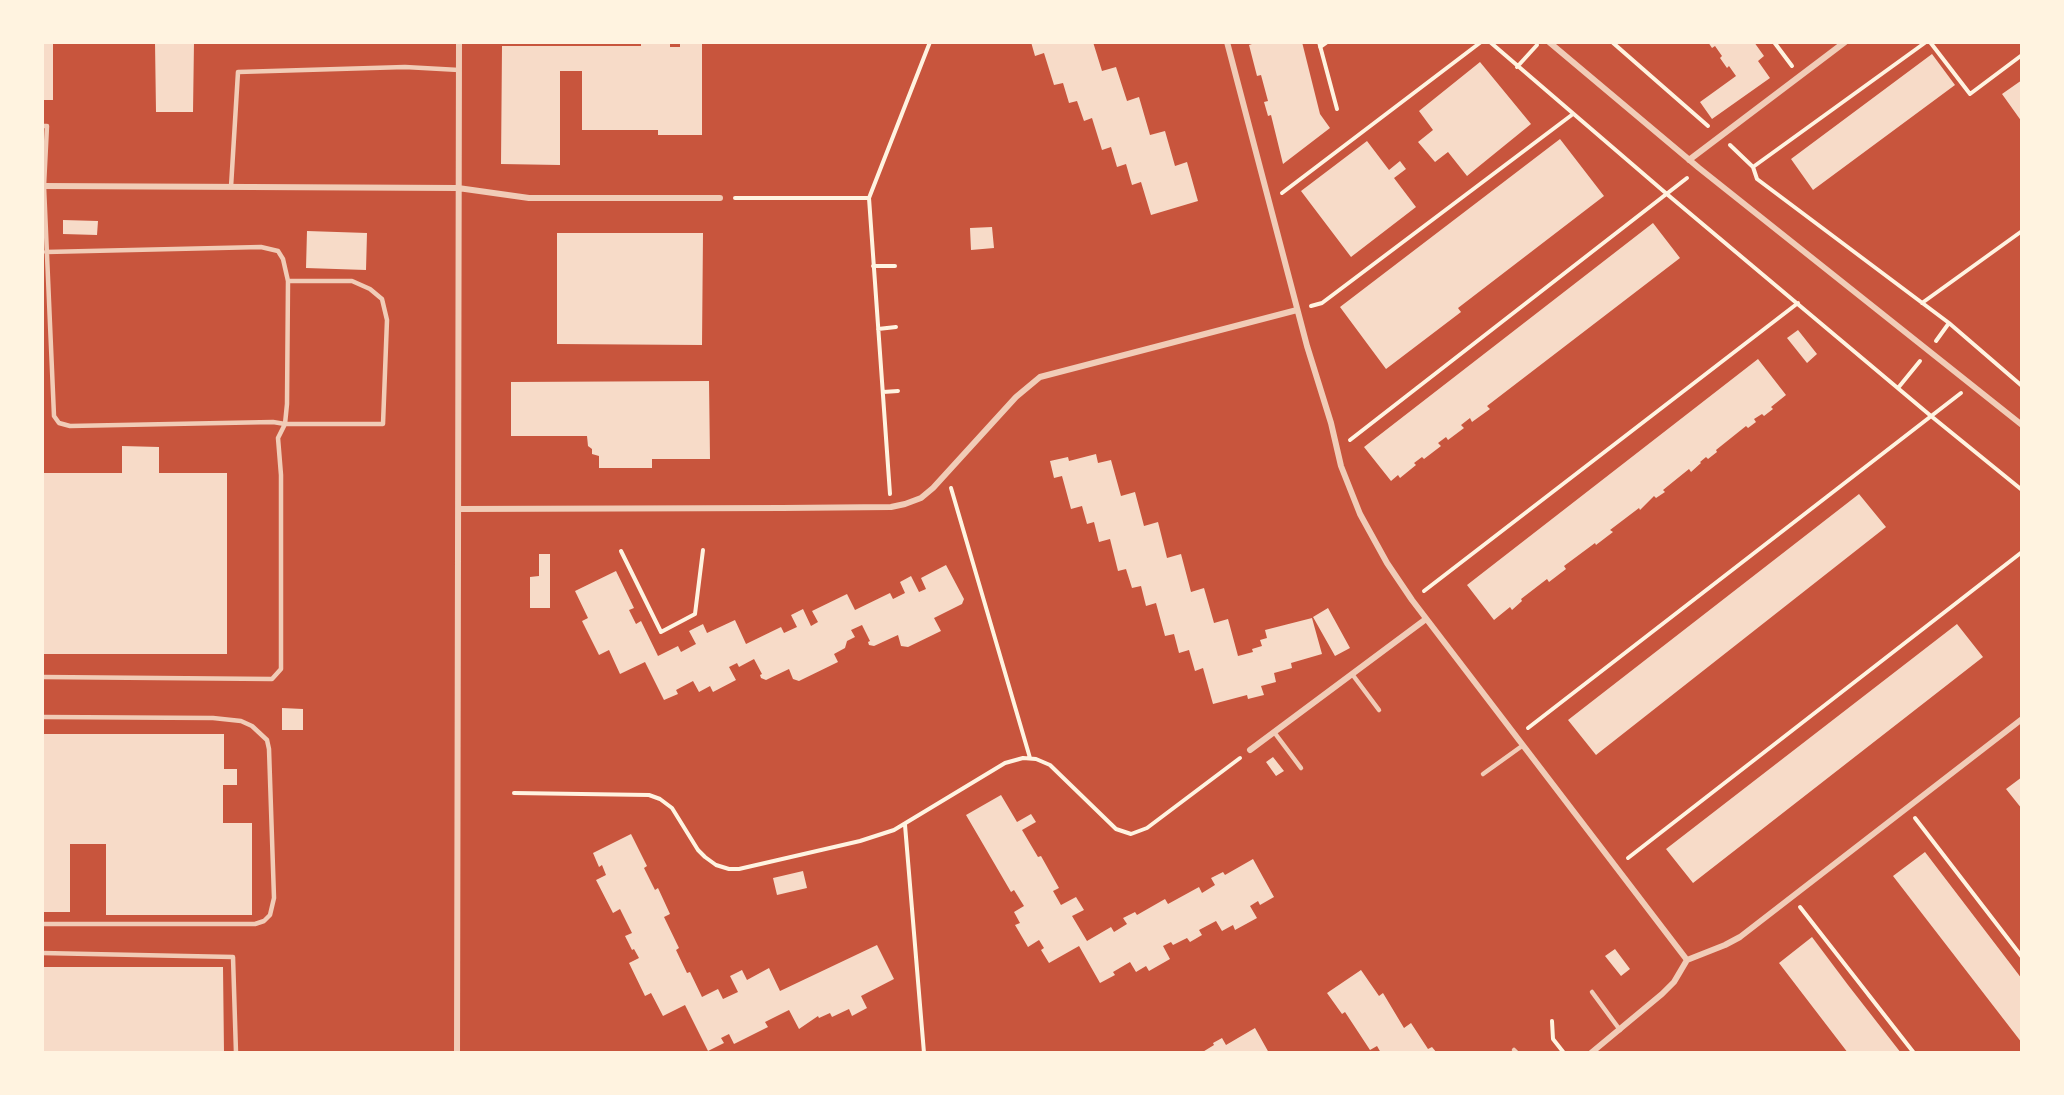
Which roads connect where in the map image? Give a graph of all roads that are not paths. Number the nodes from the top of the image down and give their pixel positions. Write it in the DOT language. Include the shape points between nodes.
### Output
graph roads {
  1 [pos="459,42"];
  2 [pos="1227,42"];
  3 [pos="1549,42"];
  4 [pos="1845,42"];
  5 [pos="459,70"];
  6 [pos="42,126"];
  7 [pos="1689,160"];
  8 [pos="43,186"];
  9 [pos="231,187"];
  10 [pos="458,188"];
  11 [pos="720,198"];
  12 [pos="46,252"];
  13 [pos="288,281"];
  14 [pos="1297,310"];
  15 [pos="285,424"];
  16 [pos="2022,425"];
  17 [pos="459,509"];
  18 [pos="1426,619"];
  19 [pos="1352,674"];
  20 [pos="42,677"];
  21 [pos="1379,710"];
  22 [pos="42,717"];
  23 [pos="2022,719"];
  24 [pos="1274,732"];
  25 [pos="1522,746"];
  26 [pos="1250,750"];
  27 [pos="1301,768"];
  28 [pos="1483,774"];
  29 [pos="42,924"];
  30 [pos="42,953"];
  31 [pos="1687,960"];
  32 [pos="1592,992"];
  33 [pos="1620,1030"];
  34 [pos="236,1053"];
  35 [pos="457,1053"];
  36 [pos="1591,1053"];
  1 -- 5 [label="street"];
  2 -- 14 [label="street"];
  3 -- 7 [label="street"];
  4 -- 7 [label="street"];
  5 -- 9 [label="lane" via="405,67 238,72"];
  5 -- 10 [label="street"];
  6 -- 8 [label="lane" via="48,126"];
  7 -- 16 [label="street"];
  8 -- 9 [label="street"];
  8 -- 12 [label="lane"];
  9 -- 10 [label="street"];
  10 -- 11 [label="street" via="529,198"];
  10 -- 17 [label="street"];
  12 -- 13 [label="lane" via="261,247 278,251"];
  12 -- 15 [label="lane" via="54,416 59,423"];
  13 -- 15 [label="lane"];
  13 -- 15 [label="lane" via="352,281 382,298 387,320 383,423"];
  14 -- 17 [label="street" via="1040,377 1016,397 933,488 905,504"];
  14 -- 18 [label="street" via="1349,489 1387,563"];
  15 -- 20 [label="lane" via="278,438 281,669 272,679"];
  17 -- 35 [label="street"];
  18 -- 19 [label="street"];
  18 -- 25 [label="street"];
  19 -- 21 [label="lane"];
  19 -- 24 [label="street"];
  22 -- 29 [label="lane" via="213,718 252,726 267,740 269,749 274,898 270,915 255,924"];
  23 -- 31 [label="street" via="1740,937"];
  24 -- 26 [label="street"];
  24 -- 27 [label="lane"];
  25 -- 28 [label="lane"];
  25 -- 31 [label="street"];
  30 -- 34 [label="lane" via="233,957"];
  31 -- 33 [label="street" via="1674,982"];
  32 -- 33 [label="lane"];
  33 -- 36 [label="street"];
}
